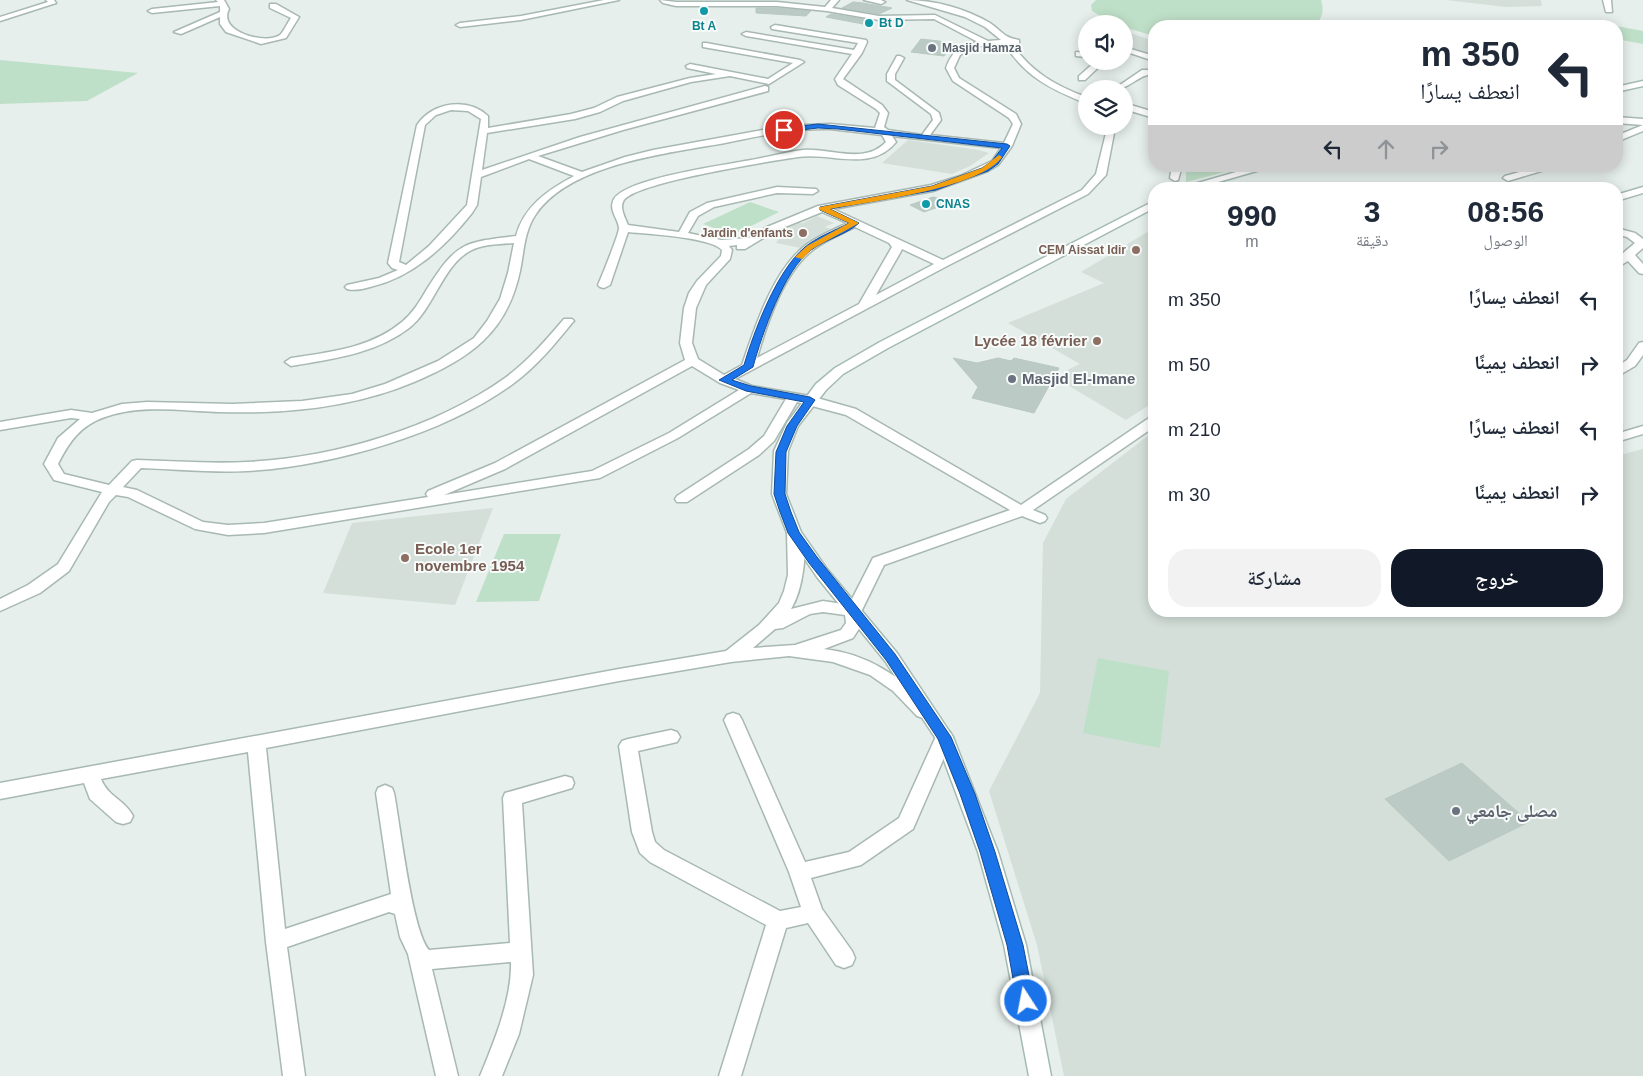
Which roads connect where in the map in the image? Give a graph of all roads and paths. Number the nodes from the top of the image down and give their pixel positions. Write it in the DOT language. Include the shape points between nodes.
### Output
graph roads {
  1 [pos="50,0"];
  2 [pos="615,0"];
  3 [pos="664,0"];
  4 [pos="834,0"];
  5 [pos="867,0"];
  6 [pos="911,0"];
  7 [pos="928,0"];
  8 [pos="1607,0"];
  9 [pos="221,2"];
  10 [pos="880,2"];
  11 [pos="273,6"];
  12 [pos="827,8"];
  13 [pos="1609,10"];
  14 [pos="152,11"];
  15 [pos="223,13"];
  16 [pos="0,19"];
  17 [pos="460,25"];
  18 [pos="775,27"];
  19 [pos="178,32"];
  20 [pos="746,34"];
  21 [pos="1012,43"];
  22 [pos="989,44"];
  23 [pos="706,45"];
  24 [pos="1133,52"];
  25 [pos="858,53"];
  26 [pos="1145,56"];
  27 [pos="1148,57"];
  28 [pos="900,58"];
  29 [pos="1133,60"];
  30 [pos="690,66"];
  31 [pos="1091,70"];
  32 [pos="1148,72"];
  33 [pos="730,74"];
  34 [pos="1082,78"];
  35 [pos="1643,78"];
  36 [pos="1132,80"];
  37 [pos="1623,82"];
  38 [pos="1643,83"];
  39 [pos="765,88"];
  40 [pos="1623,88"];
  41 [pos="1078,90"];
  42 [pos="1078,97"];
  43 [pos="1148,103"];
  44 [pos="1133,108"];
  45 [pos="1133,111"];
  46 [pos="1133,112"];
  47 [pos="1148,114"];
  48 [pos="1148,118"];
  49 [pos="1623,121"];
  50 [pos="1643,122"];
  51 [pos="1643,128"];
  52 [pos="483,131"];
  53 [pos="885,132"];
  54 [pos="1110,135"];
  55 [pos="1623,136"];
  56 [pos="924,138"];
  57 [pos="1007,146"];
  58 [pos="529,156"];
  59 [pos="1176,172"];
  60 [pos="1246,172"];
  61 [pos="1530,172"];
  62 [pos="476,175"];
  63 [pos="582,175"];
  64 [pos="1175,178"];
  65 [pos="1508,178"];
  66 [pos="1208,182"];
  67 [pos="1643,190"];
  68 [pos="813,191"];
  69 [pos="1623,196"];
  70 [pos="1148,207"];
  71 [pos="822,208"];
  72 [pos="855,223"];
  73 [pos="624,228"];
  74 [pos="1623,233"];
  75 [pos="682,235"];
  76 [pos="520,239"];
  77 [pos="749,241"];
  78 [pos="893,241"];
  79 [pos="721,243"];
  80 [pos="1643,243"];
  81 [pos="1628,254"];
  82 [pos="726,257"];
  83 [pos="1623,259"];
  84 [pos="943,264"];
  85 [pos="407,269"];
  86 [pos="1643,271"];
  87 [pos="604,286"];
  88 [pos="351,287"];
  89 [pos="863,307"];
  90 [pos="568,321"];
  91 [pos="1643,346"];
  92 [pos="692,361"];
  93 [pos="291,362"];
  94 [pos="748,367"];
  95 [pos="1623,368"];
  96 [pos="724,380"];
  97 [pos="749,389"];
  98 [pos="793,398"];
  99 [pos="810,400"];
  100 [pos="92,417"];
  101 [pos="1148,425"];
  102 [pos="0,426"];
  103 [pos="1643,430"];
  104 [pos="1623,436"];
  105 [pos="112,488"];
  106 [pos="682,499"];
  107 [pos="394,508"];
  108 [pos="1022,511"];
  109 [pos="1040,518"];
  110 [pos="794,533"];
  111 [pos="0,606"];
  112 [pos="853,612"];
  113 [pos="765,630"];
  114 [pos="790,650"];
  115 [pos="731,656"];
  116 [pos="733,720"];
  117 [pos="940,731"];
  118 [pos="671,737"];
  119 [pos="256,743"];
  120 [pos="90,775"];
  121 [pos="565,783"];
  122 [pos="0,791"];
  123 [pos="385,793"];
  124 [pos="123,816"];
  125 [pos="799,872"];
  126 [pos="404,909"];
  127 [pos="813,913"];
  128 [pos="778,921"];
  129 [pos="276,942"];
  130 [pos="522,951"];
  131 [pos="418,955"];
  132 [pos="844,958"];
  133 [pos="294,1076"];
  134 [pos="447,1076"];
  135 [pos="491,1076"];
  136 [pos="730,1076"];
  137 [pos="1040,1076"];
  1 -- 16 [label="street" via="52,3"];
  2 -- 17 [label="street" via="521,18"];
  3 -- 12 [label="street" via="676,4"];
  4 -- 12 [label="street"];
  5 -- 10 [label="street"];
  6 -- 21 [label="street" via="974,18"];
  7 -- 21 [label="street" via="966,10 991,21 1005,30"];
  8 -- 13 [label="street"];
  9 -- 14 [label="street"];
  9 -- 15 [label="street" via="225,9"];
  11 -- 15 [label="street" via="295,17 284,36 264,42 229,30 224,24"];
  12 -- 22 [label="street" via="866,17 935,17"];
  15 -- 19 [label="street"];
  18 -- 25 [label="street" via="863,42"];
  20 -- 25 [label="street"];
  21 -- 22 [label="street"];
  21 -- 41 [label="street" via="1043,74"];
  21 -- 42 [label="street" via="1021,62 1042,81"];
  22 -- 57 [label="street" via="959,51 950,68 956,79 1013,116 1017,124"];
  23 -- 33 [label="street" via="800,62 769,82"];
  24 -- 26 [label="street"];
  25 -- 53 [label="street" via="839,79 880,107 884,113 879,128"];
  26 -- 27 [label="street"];
  26 -- 29 [label="street"];
  28 -- 56 [label="street" via="890,74 891,81 934,113 937,120"];
  30 -- 33 [label="street"];
  31 -- 34 [label="street"];
  32 -- 36 [label="street"];
  33 -- 52 [label="street" via="690,80 620,99 572,117"];
  35 -- 37 [label="street"];
  38 -- 40 [label="street"];
  39 -- 58 [label="street"];
  43 -- 44 [label="street"];
  45 -- 47 [label="street"];
  46 -- 48 [label="street"];
  49 -- 50 [label="street"];
  51 -- 55 [label="street"];
  52 -- 62 [label="street"];
  52 -- 85 [label="street" via="485,118 482,114 464,108 442,108 424,118 393,263"];
  53 -- 56 [label="street"];
  53 -- 63 [label="street" via="800,127 641,156"];
  53 -- 73 [label="street" via="891,142 874,156 805,153 683,177 632,191 618,202 617,210"];
  54 -- 84 [label="street" via="1100,175 1085,192"];
  56 -- 57 [label="street"];
  57 -- 71 [label="street" via="985,169 933,188"];
  58 -- 62 [label="street"];
  58 -- 63 [label="street"];
  59 -- 64 [label="street"];
  60 -- 66 [label="street"];
  61 -- 65 [label="street"];
  62 -- 85 [label="street" via="472,205 467,212"];
  63 -- 76 [label="street" via="561,186 539,204 525,221"];
  67 -- 69 [label="street"];
  68 -- 75 [label="street" via="777,190 710,205 694,214"];
  70 -- 99 [label="street" via="884,345 839,372"];
  71 -- 72 [label="street"];
  71 -- 77 [label="street"];
  72 -- 78 [label="street"];
  72 -- 94 [label="street" via="810,248 790,268 760,328"];
  73 -- 75 [label="street"];
  73 -- 87 [label="street"];
  74 -- 80 [label="street"];
  75 -- 79 [label="street"];
  76 -- 93 [label="street" via="476,245 459,252 416,317 363,350"];
  76 -- 100 [label="street" via="510,289 497,315 476,343 439,366 394,385 316,404 224,408 123,407"];
  77 -- 79 [label="street"];
  77 -- 82 [label="street"];
  78 -- 84 [label="street"];
  78 -- 89 [label="street" via="897,247 895,253"];
  79 -- 82 [label="street" via="727,250"];
  80 -- 81 [label="street"];
  81 -- 83 [label="street"];
  81 -- 86 [label="street"];
  82 -- 92 [label="street" via="702,283 690,308 686,343"];
  84 -- 89 [label="street"];
  85 -- 88 [label="street" via="394,276"];
  89 -- 94 [label="street"];
  90 -- 105 [label="street" via="544,351 519,373 493,391 419,430 360,447 266,465 137,464"];
  91 -- 95 [label="street"];
  92 -- 96 [label="street"];
  92 -- 107 [label="street" via="500,466"];
  94 -- 96 [label="street"];
  96 -- 97 [label="street"];
  97 -- 98 [label="street"];
  97 -- 107 [label="street" via="624,462 595,475"];
  98 -- 99 [label="street"];
  98 -- 106 [label="street" via="769,438 754,452"];
  99 -- 108 [label="street" via="850,412"];
  99 -- 110 [label="street" via="792,426 781,452 780,494"];
  100 -- 102 [label="street" via="71,414"];
  100 -- 105 [label="street" via="56,450 51,464 59,477"];
  101 -- 108 [label="street"];
  103 -- 104 [label="street"];
  105 -- 107 [label="street" via="153,501 200,526 228,530 264,528"];
  105 -- 111 [label="street" via="64,568 34,589"];
  108 -- 109 [label="street"];
  108 -- 112 [label="street" via="878,562"];
  110 -- 112 [label="street"];
  110 -- 113 [label="street" via="798,559 791,594 781,615"];
  112 -- 113 [label="street" via="839,606 815,608 798,612"];
  112 -- 114 [label="street" via="854,624 847,634"];
  112 -- 117 [label="street" via="891,657"];
  113 -- 115 [label="street"];
  114 -- 115 [label="street"];
  114 -- 117 [label="street" via="835,656 876,671 899,687"];
  115 -- 119 [label="street"];
  116 -- 125 [label="street"];
  117 -- 125 [label="street" via="906,823 854,859"];
  117 -- 137 [label="street" via="988,852 1015,945"];
  118 -- 128 [label="street" via="628,746 647,847 657,856"];
  119 -- 120 [label="street"];
  119 -- 129 [label="street"];
  120 -- 122 [label="street"];
  120 -- 124 [label="street" via="97,794"];
  121 -- 130 [label="street" via="512,798"];
  123 -- 126 [label="street"];
  125 -- 127 [label="street"];
  126 -- 129 [label="street" via="389,903"];
  126 -- 131 [label="street"];
  127 -- 128 [label="street"];
  127 -- 132 [label="street"];
  128 -- 136 [label="street"];
  129 -- 133 [label="street"];
  130 -- 131 [label="street" via="439,960 425,960"];
  130 -- 135 [label="street" via="522,975 508,1034"];
  131 -- 134 [label="street"];
}
